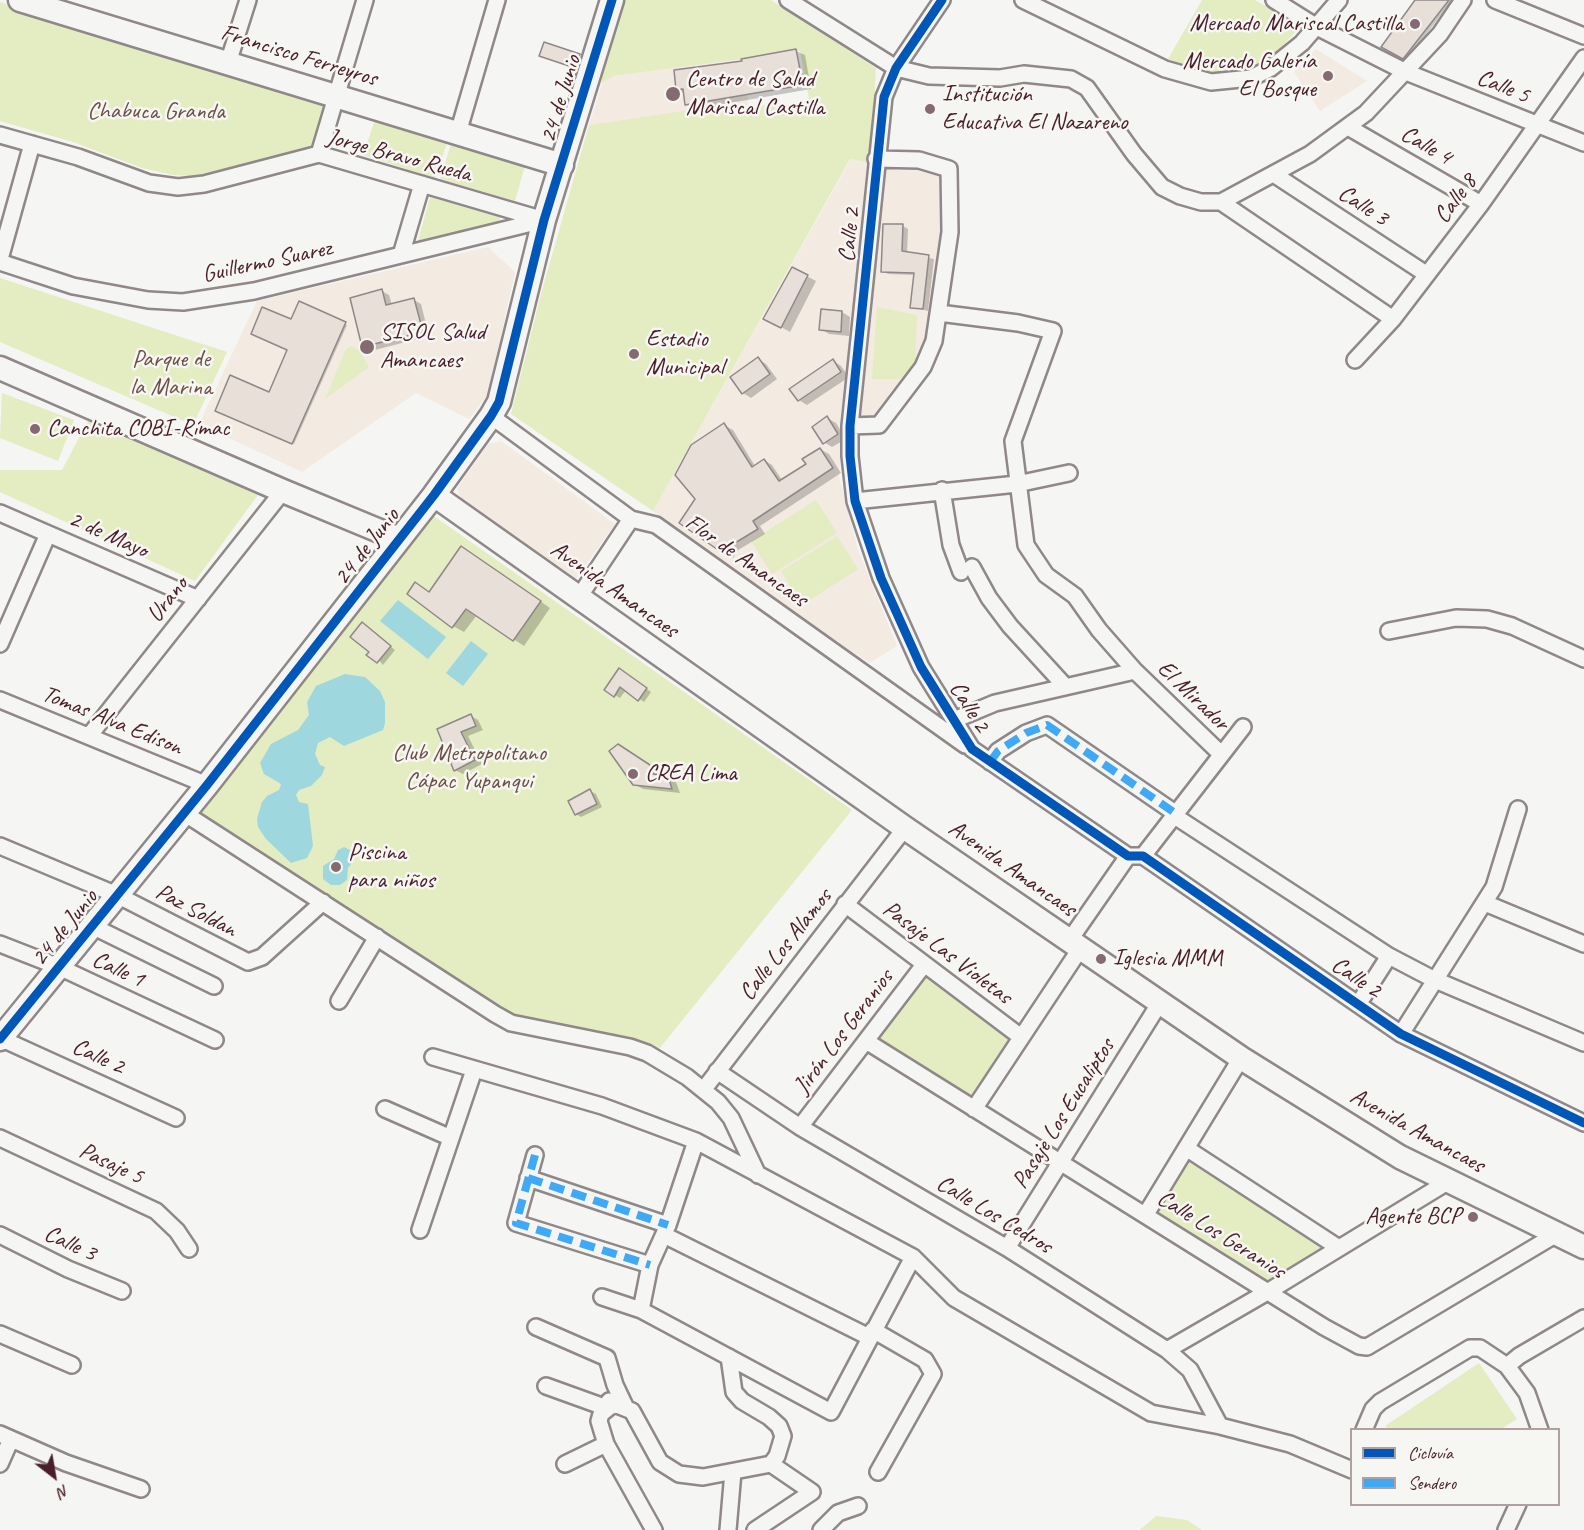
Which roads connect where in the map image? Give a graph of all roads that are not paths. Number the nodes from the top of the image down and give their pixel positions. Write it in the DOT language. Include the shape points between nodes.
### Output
graph roads {
  1 [pos="20,0"];
  2 [pos="248,0"];
  3 [pos="365,0"];
  4 [pos="497,0"];
  5 [pos="612,0"];
  6 [pos="788,0"];
  7 [pos="942,0"];
  8 [pos="1023,0"];
  9 [pos="1274,0"];
  10 [pos="1339,0"];
  11 [pos="1463,0"];
  12 [pos="1495,0"];
  13 [pos="1317,27"];
  14 [pos="1584,36"];
  15 [pos="1584,58"];
  16 [pos="228,63"];
  17 [pos="896,68"];
  18 [pos="1406,72"];
  19 [pos="335,96"];
  20 [pos="1538,125"];
  21 [pos="1348,127"];
  22 [pos="458,133"];
  23 [pos="0,135"];
  24 [pos="1584,143"];
  25 [pos="32,144"];
  26 [pos="319,154"];
  27 [pos="876,159"];
  28 [pos="562,165"];
  29 [pos="1275,175"];
  30 [pos="422,184"];
  31 [pos="1221,202"];
  32 [pos="1481,204"];
  33 [pos="544,220"];
  34 [pos="401,255"];
  35 [pos="0,260"];
  36 [pos="1426,274"];
  37 [pos="939,313"];
  38 [pos="1393,319"];
  39 [pos="1355,360"];
  40 [pos="0,368"];
  41 [pos="491,416"];
  42 [pos="850,426"];
  43 [pos="1069,473"];
  44 [pos="1017,484"];
  45 [pos="942,490"];
  46 [pos="283,491"];
  47 [pos="434,495"];
  48 [pos="855,501"];
  49 [pos="0,513"];
  50 [pos="631,519"];
  51 [pos="48,534"];
  52 [pos="399,538"];
  53 [pos="579,597"];
  54 [pos="198,599"];
  55 [pos="1389,631"];
  56 [pos="0,644"];
  57 [pos="1584,659"];
  58 [pos="1134,671"];
  59 [pos="1065,686"];
  60 [pos="0,700"];
  61 [pos="954,720"];
  62 [pos="1243,727"];
  63 [pos="89,736"];
  64 [pos="972,749"];
  65 [pos="1221,754"];
  66 [pos="990,762"];
  67 [pos="207,784"];
  68 [pos="1518,809"];
  69 [pos="184,813"];
  70 [pos="1174,814"];
  71 [pos="905,828"];
  72 [pos="0,846"];
  73 [pos="1136,856"];
  74 [pos="117,896"];
  75 [pos="323,902"];
  76 [pos="1485,903"];
  77 [pos="845,904"];
  78 [pos="92,926"];
  79 [pos="377,937"];
  80 [pos="0,944"];
  81 [pos="1584,944"];
  82 [pos="1074,945"];
  83 [pos="1389,956"];
  84 [pos="924,966"];
  85 [pos="59,967"];
  86 [pos="1433,979"];
  87 [pos="214,986"];
  88 [pos="339,1001"];
  89 [pos="1359,1003"];
  90 [pos="1159,1004"];
  91 [pos="1401,1034"];
  92 [pos="1021,1037"];
  93 [pos="0,1038"];
  94 [pos="215,1040"];
  95 [pos="866,1041"];
  96 [pos="1584,1042"];
  97 [pos="434,1057"];
  98 [pos="1241,1058"];
  99 [pos="474,1070"];
  100 [pos="717,1071"];
  101 [pos="704,1089"];
  102 [pos="385,1109"];
  103 [pos="974,1109"];
  104 [pos="176,1118"];
  105 [pos="731,1118"];
  106 [pos="1584,1123"];
  107 [pos="800,1127"];
  108 [pos="0,1138"];
  109 [pos="451,1138"];
  110 [pos="696,1141"];
  111 [pos="1186,1148"];
  112 [pos="716,1151"];
  113 [pos="535,1155"];
  114 [pos="1061,1164"];
  115 [pos="758,1175"];
  116 [pos="528,1178"];
  117 [pos="1449,1181"];
  118 [pos="1146,1214"];
  119 [pos="420,1230"];
  120 [pos="666,1230"];
  121 [pos="1555,1234"];
  122 [pos="0,1235"];
  123 [pos="1584,1247"];
  124 [pos="1007,1248"];
  125 [pos="1339,1248"];
  126 [pos="189,1249"];
  127 [pos="913,1257"];
  128 [pos="650,1265"];
  129 [pos="122,1291"];
  130 [pos="1269,1291"];
  131 [pos="602,1298"];
  132 [pos="641,1310"];
  133 [pos="1584,1318"];
  134 [pos="536,1327"];
  135 [pos="871,1333"];
  136 [pos="0,1334"];
  137 [pos="1167,1350"];
  138 [pos="729,1357"];
  139 [pos="72,1365"];
  140 [pos="1507,1366"];
  141 [pos="546,1386"];
  142 [pos="615,1386"];
  143 [pos="625,1406"];
  144 [pos="607,1408"];
  145 [pos="1220,1426"];
  146 [pos="1365,1428"];
  147 [pos="1539,1428"];
  148 [pos="6,1437"];
  149 [pos="606,1444"];
  150 [pos="0,1464"];
  151 [pos="565,1464"];
  152 [pos="771,1464"];
  153 [pos="1350,1469"];
  154 [pos="733,1472"];
  155 [pos="878,1473"];
  156 [pos="141,1489"];
  157 [pos="858,1506"];
  158 [pos="1517,1506"];
  159 [pos="654,1530"];
  160 [pos="728,1530"];
  161 [pos="755,1530"];
  162 [pos="821,1530"];
  163 [pos="1506,1530"];
  1 -- 16 [label="street, Francisco Ferreyros"];
  2 -- 16 [label="street"];
  3 -- 19 [label="street"];
  4 -- 22 [label="street"];
  5 -- 28 [label="street, 24 de Junio"];
  6 -- 17 [label="street"];
  7 -- 17 [label="street, Calle 2"];
  8 -- 13 [label="street" via="1165,69 1211,82 1251,78 1271,68 1289,56"];
  9 -- 13 [label="street, Calle 5"];
  10 -- 13 [label="street"];
  11 -- 18 [label="street" via="1440,34"];
  12 -- 14 [label="street"];
  13 -- 18 [label="street, Calle 5"];
  15 -- 20 [label="street, Calle 8"];
  16 -- 19 [label="street, Francisco Ferreyros"];
  17 -- 27 [label="street, Calle 2" via="884,97"];
  17 -- 31 [label="street" via="929,76 1000,78 1035,74 1071,79 1087,87 1162,187 1201,202"];
  18 -- 20 [label="street, Calle 5"];
  18 -- 21 [label="street"];
  19 -- 22 [label="street, Francisco Ferreyros"];
  19 -- 26 [label="street"];
  20 -- 24 [label="street, Calle 5"];
  20 -- 32 [label="street, Calle 8"];
  21 -- 29 [label="street"];
  21 -- 32 [label="street, Calle 4"];
  22 -- 28 [label="street, Francisco Ferreyros"];
  23 -- 25 [label="street, Jorge Bravo Rueda"];
  25 -- 26 [label="street, Jorge Bravo Rueda" via="149,183 178,187 204,184"];
  25 -- 35 [label="street"];
  26 -- 30 [label="street, Jorge Bravo Rueda"];
  27 -- 37 [label="street" via="919,159 949,169 950,232"];
  27 -- 42 [label="street, Calle 2"];
  28 -- 33 [label="street, 24 de Junio"];
  29 -- 31 [label="street"];
  29 -- 36 [label="street, Calle 3"];
  30 -- 33 [label="street, Jorge Bravo Rueda"];
  30 -- 34 [label="street"];
  31 -- 38 [label="street"];
  32 -- 36 [label="street, Calle 8"];
  33 -- 34 [label="street, Guillermo Suarez"];
  33 -- 41 [label="street, 24 de Junio" via="499,402"];
  34 -- 35 [label="street, Guillermo Suarez" via="254,291 183,302 147,300 74,286"];
  36 -- 38 [label="street, Calle 8"];
  37 -- 42 [label="street" via="934,341 923,368 888,417 879,425"];
  37 -- 44 [label="street, El Mirador" via="1053,331 1013,441"];
  38 -- 39 [label="street, Calle 8"];
  40 -- 46 [label="street"];
  41 -- 47 [label="street, 24 de Junio"];
  41 -- 50 [label="street, Flor de Amancaes"];
  42 -- 48 [label="street, Calle 2"];
  43 -- 44 [label="street"];
  44 -- 45 [label="street"];
  44 -- 58 [label="street, El Mirador" via="1026,544 1037,563 1046,575 1075,596"];
  45 -- 48 [label="street"];
  45 -- 59 [label="street" via="951,545 1010,626"];
  46 -- 52 [label="street"];
  46 -- 54 [label="street, Urano"];
  47 -- 52 [label="street, 24 de Junio"];
  47 -- 53 [label="street, Avenida Amancaes"];
  48 -- 61 [label="street, Calle 2" via="894,611 921,667"];
  49 -- 51 [label="street, 2 de Mayo"];
  50 -- 53 [label="street"];
  50 -- 64 [label="street, Flor de Amancaes" via="656,525"];
  51 -- 54 [label="street, 2 de Mayo"];
  51 -- 56 [label="street"];
  52 -- 67 [label="street, 24 de Junio"];
  53 -- 71 [label="street, Avenida Amancaes"];
  54 -- 63 [label="street, Urano"];
  55 -- 57 [label="street" via="1456,618 1487,619 1512,626"];
  58 -- 59 [label="street"];
  58 -- 65 [label="street, El Mirador"];
  59 -- 61 [label="street" via="994,703"];
  60 -- 63 [label="street, Tomas Alva Edison"];
  61 -- 64 [label="street, Calle 2"];
  62 -- 65 [label="street"];
  63 -- 67 [label="street, Tomas Alva Edison"];
  64 -- 66 [label="street, Calle 2"];
  65 -- 70 [label="street"];
  66 -- 70 [label="street" via="998,751 1026,733 1047,726"];
  66 -- 73 [label="street, Calle 2"];
  67 -- 69 [label="street, 24 de Junio"];
  68 -- 76 [label="street" via="1494,887"];
  69 -- 74 [label="street, 24 de Junio"];
  69 -- 75 [label="street"];
  70 -- 73 [label="street"];
  70 -- 83 [label="street"];
  71 -- 77 [label="street, Calle Los Alamos"];
  71 -- 82 [label="street, Avenida Amancaes"];
  72 -- 74 [label="street, Paz Soldan"];
  73 -- 82 [label="street"];
  73 -- 89 [label="street, Calle 2"];
  74 -- 75 [label="street, Paz Soldan" via="248,962 262,957"];
  74 -- 78 [label="street, 24 de Junio"];
  75 -- 79 [label="street"];
  76 -- 81 [label="street"];
  76 -- 86 [label="street"];
  77 -- 84 [label="street, Pasaje Las Violetas"];
  77 -- 100 [label="street, Calle Los Alamos"];
  78 -- 85 [label="street, 24 de Junio"];
  78 -- 87 [label="street"];
  79 -- 88 [label="street"];
  79 -- 101 [label="street" via="511,1023 630,1047"];
  80 -- 85 [label="street, Calle 1"];
  82 -- 90 [label="street, Avenida Amancaes"];
  82 -- 92 [label="street"];
  83 -- 86 [label="street"];
  83 -- 89 [label="street"];
  84 -- 92 [label="street, Pasaje Las Violetas"];
  84 -- 95 [label="street, Jirón Los Geranios"];
  85 -- 93 [label="street, 24 de Junio"];
  85 -- 94 [label="street, Calle 1"];
  86 -- 91 [label="street"];
  86 -- 96 [label="street"];
  89 -- 91 [label="street, Calle 2"];
  90 -- 98 [label="street, Avenida Amancaes"];
  90 -- 114 [label="street, Pasaje Los Eucaliptos"];
  91 -- 106 [label="street, Calle 2"];
  92 -- 103 [label="street"];
  93 -- 104 [label="street, Calle 2"];
  95 -- 103 [label="street, Calle Los Geranios"];
  95 -- 107 [label="street, Jirón Los Geranios"];
  97 -- 99 [label="street"];
  98 -- 111 [label="street"];
  98 -- 117 [label="street, Avenida Amancaes" via="1400,1157"];
  99 -- 109 [label="street"];
  99 -- 110 [label="street" via="602,1106"];
  100 -- 101 [label="street, Calle Los Alamos"];
  100 -- 107 [label="street, Calle Los Cedros"];
  101 -- 105 [label="street"];
  102 -- 109 [label="street"];
  103 -- 114 [label="street, Calle Los Geranios"];
  105 -- 112 [label="street" via="729,1138"];
  105 -- 115 [label="street"];
  107 -- 124 [label="street, Calle Los Cedros"];
  108 -- 126 [label="street, Pasaje 5" via="156,1211"];
  109 -- 119 [label="street"];
  110 -- 112 [label="street"];
  110 -- 120 [label="street"];
  111 -- 118 [label="street"];
  111 -- 125 [label="street"];
  112 -- 115 [label="street"];
  113 -- 116 [label="street"];
  114 -- 118 [label="street, Calle Los Geranios"];
  114 -- 124 [label="street, Pasaje Los Eucaliptos"];
  115 -- 127 [label="street"];
  116 -- 120 [label="street"];
  116 -- 128 [label="street" via="516,1223"];
  117 -- 121 [label="street, Avenida Amancaes"];
  117 -- 125 [label="street"];
  118 -- 130 [label="street, Calle Los Geranios"];
  120 -- 128 [label="street"];
  120 -- 135 [label="street"];
  121 -- 123 [label="street, Avenida Amancaes"];
  121 -- 130 [label="street, Calle Los Geranios" via="1367,1347 1347,1340"];
  122 -- 129 [label="street, Calle 3"];
  124 -- 137 [label="street, Calle Los Cedros"];
  125 -- 130 [label="street"];
  127 -- 135 [label="street"];
  127 -- 145 [label="street" via="954,1298 1151,1413"];
  128 -- 132 [label="street"];
  130 -- 137 [label="street"];
  131 -- 132 [label="street"];
  132 -- 138 [label="street"];
  133 -- 140 [label="street"];
  134 -- 142 [label="street" via="602,1353 610,1364"];
  135 -- 138 [label="street" via="831,1412"];
  135 -- 155 [label="street" via="925,1360 933,1374"];
  136 -- 139 [label="street"];
  137 -- 145 [label="street, Calle Los Cedros" via="1190,1370"];
  138 -- 152 [label="street" via="734,1392 769,1417 783,1436"];
  140 -- 146 [label="street" via="1479,1348 1470,1348 1380,1402 1372,1409"];
  140 -- 147 [label="street" via="1527,1393"];
  141 -- 144 [label="street"];
  142 -- 143 [label="street"];
  142 -- 144 [label="street"];
  143 -- 144 [label="street"];
  143 -- 154 [label="street" via="636,1416 667,1468 689,1477"];
  144 -- 149 [label="street" via="599,1421"];
  145 -- 153 [label="street" via="1290,1444"];
  148 -- 150 [label="street"];
  148 -- 156 [label="street" via="66,1464"];
  149 -- 151 [label="street"];
  149 -- 159 [label="street"];
  152 -- 154 [label="street"];
  152 -- 161 [label="street" via="812,1492"];
  154 -- 160 [label="street"];
  157 -- 162 [label="street" via="838,1513"];
  158 -- 163 [label="street"];
}
